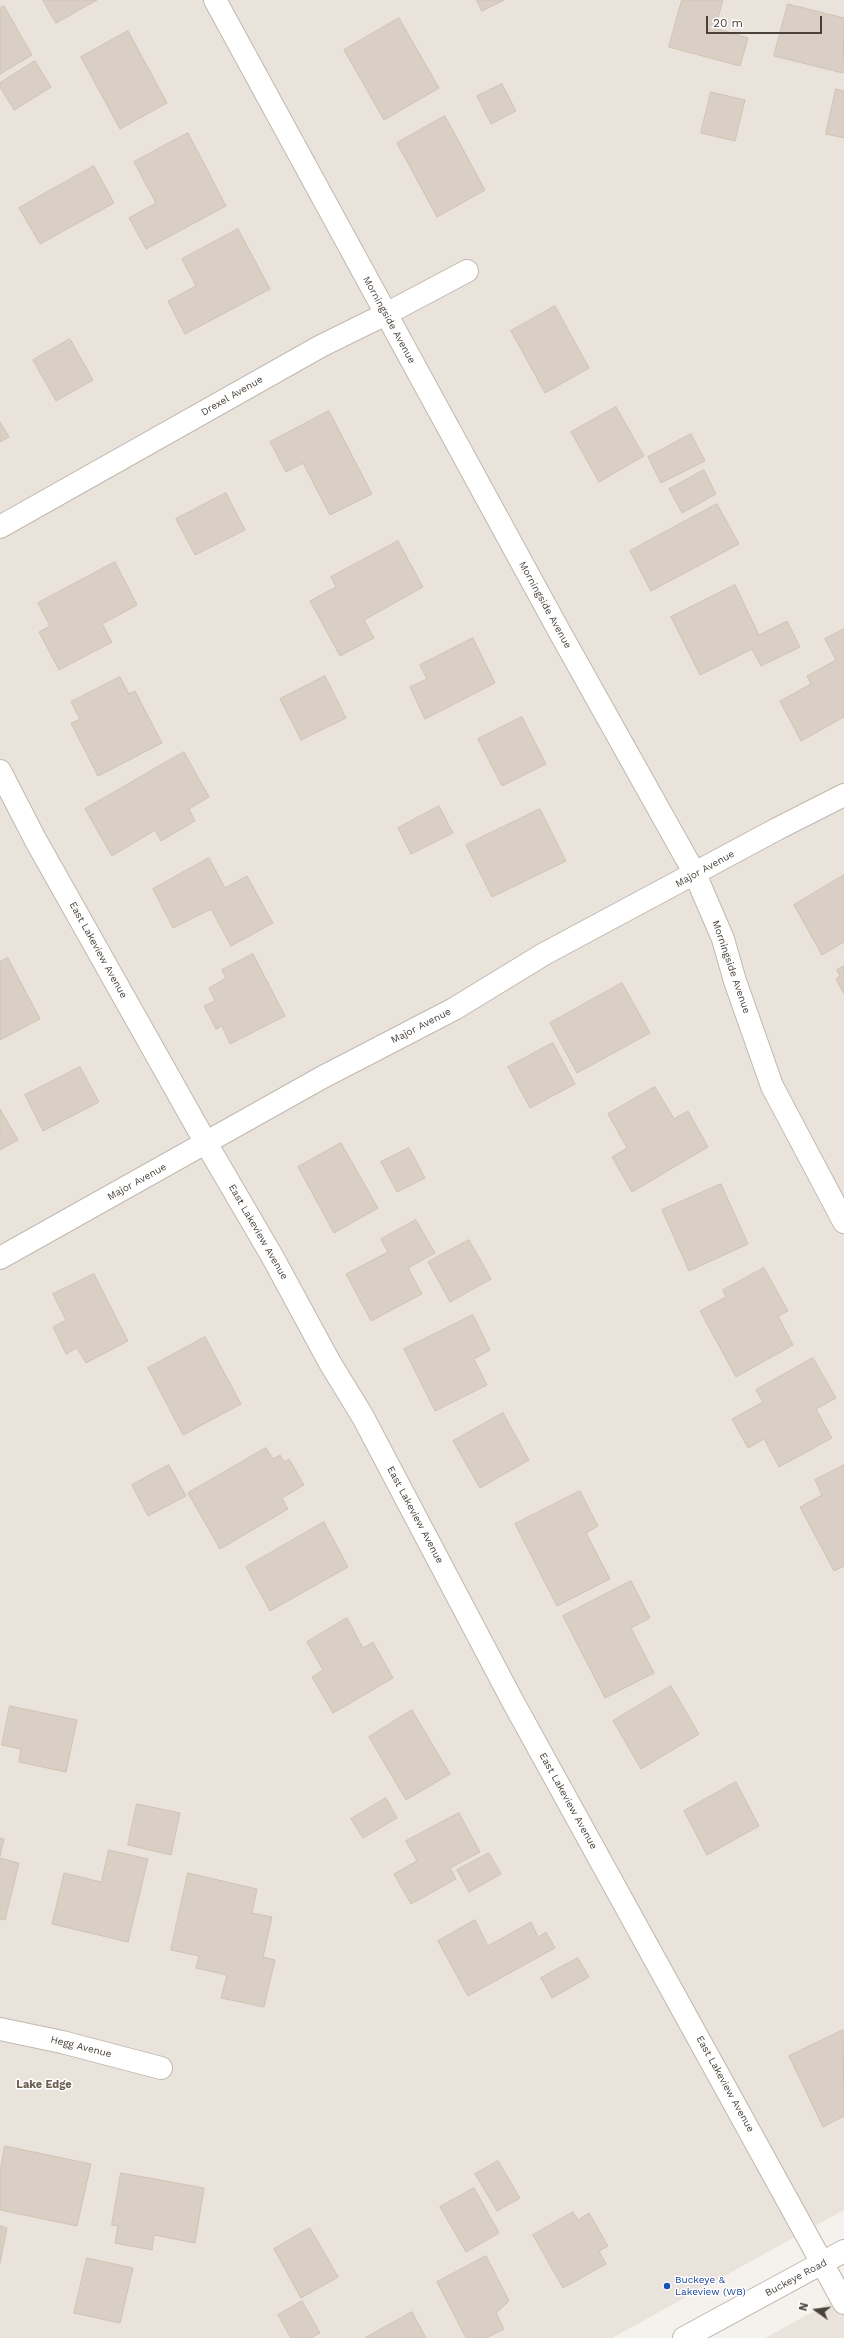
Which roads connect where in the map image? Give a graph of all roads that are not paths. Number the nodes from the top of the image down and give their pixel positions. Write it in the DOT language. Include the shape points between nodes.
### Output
graph roads {
  1 [pos="215,0"];
  2 [pos="467,271"];
  3 [pos="386,314"];
  4 [pos="0,527"];
  5 [pos="0,771"];
  6 [pos="844,795"];
  7 [pos="696,874"];
  8 [pos="206,1143"];
  9 [pos="844,1222"];
  10 [pos="0,1258"];
  11 [pos="0,2029"];
  12 [pos="161,2068"];
  13 [pos="844,2251"];
  14 [pos="822,2264"];
  15 [pos="844,2303"];
  16 [pos="684,2338"];
  1 -- 3 [label="street, Morningside Avenue"];
  2 -- 3 [label="street, Drexel Avenue"];
  3 -- 4 [label="street, Drexel Avenue" via="321,346"];
  3 -- 7 [label="street, Morningside Avenue" via="558,629"];
  5 -- 8 [label="street, East Lakeview Avenue" via="35,839"];
  6 -- 7 [label="street, Major Avenue"];
  7 -- 8 [label="street, Major Avenue" via="544,954 454,1009 321,1078"];
  7 -- 9 [label="street, Morningside Avenue" via="723,939 772,1086"];
  8 -- 10 [label="street, Major Avenue"];
  8 -- 14 [label="street, East Lakeview Avenue" via="272,1256 330,1363 363,1416 512,1700"];
  11 -- 12 [label="street, Hegg Avenue"];
  13 -- 14 [label="street, Buckeye Road"];
  14 -- 15 [label="street, East Lakeview Avenue"];
  14 -- 16 [label="street, Buckeye Road"];
}
